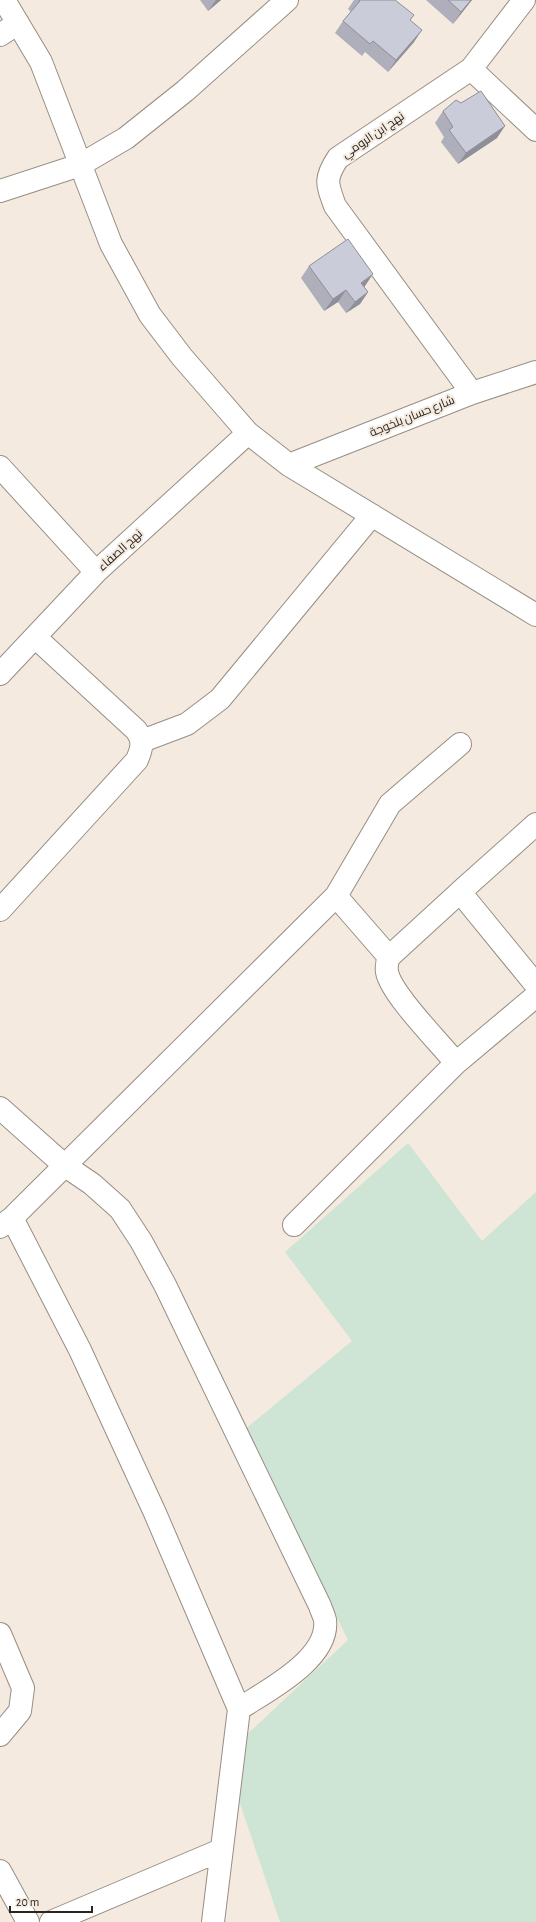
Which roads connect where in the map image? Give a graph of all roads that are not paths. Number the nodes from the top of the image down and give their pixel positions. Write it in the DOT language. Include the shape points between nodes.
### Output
graph roads {
  1 [pos="5,0"];
  2 [pos="287,0"];
  3 [pos="524,0"];
  4 [pos="18,23"];
  5 [pos="0,35"];
  6 [pos="470,69"];
  7 [pos="536,130"];
  8 [pos="80,165"];
  9 [pos="0,191"];
  10 [pos="536,372"];
  11 [pos="472,393"];
  12 [pos="248,433"];
  13 [pos="289,465"];
  14 [pos="0,467"];
  15 [pos="372,515"];
  16 [pos="96,572"];
  17 [pos="536,615"];
  18 [pos="35,637"];
  19 [pos="0,674"];
  20 [pos="142,741"];
  21 [pos="460,744"];
  22 [pos="536,824"];
  23 [pos="460,892"];
  24 [pos="336,896"];
  25 [pos="0,910"];
  26 [pos="389,957"];
  27 [pos="536,985"];
  28 [pos="536,996"];
  29 [pos="456,1062"];
  30 [pos="0,1108"];
  31 [pos="64,1165"];
  32 [pos="6,1222"];
  33 [pos="294,1226"];
  34 [pos="0,1634"];
  35 [pos="239,1710"];
  36 [pos="0,1735"];
  37 [pos="221,1850"];
  38 [pos="0,1871"];
  39 [pos="28,1922"];
  40 [pos="51,1922"];
  41 [pos="214,1922"];
  1 -- 4 [label="street"];
  2 -- 8 [label="street" via="185,91 126,138"];
  3 -- 6 [label="street, نهج ابن الرومي"];
  4 -- 5 [label="street"];
  4 -- 8 [label="street" via="41,62"];
  6 -- 7 [label="street"];
  6 -- 11 [label="street, نهج ابن الرومي" via="338,158 329,172 329,188 335,206"];
  8 -- 9 [label="street"];
  8 -- 12 [label="street" via="111,244 150,316"];
  10 -- 11 [label="street, شارع حسان بلخوجة"];
  11 -- 13 [label="street, شارع حسان بلخوجة"];
  12 -- 13 [label="street"];
  12 -- 16 [label="street, نهج الصفاء"];
  13 -- 15 [label="street"];
  14 -- 16 [label="street"];
  15 -- 17 [label="street"];
  15 -- 20 [label="street" via="220,699 187,724"];
  16 -- 18 [label="street, نهج الصفاء"];
  18 -- 19 [label="street, نهج الصفاء"];
  18 -- 20 [label="street" via="136,730"];
  20 -- 25 [label="street" via="143,746 137,760"];
  21 -- 24 [label="street" via="390,804"];
  22 -- 23 [label="street"];
  23 -- 26 [label="street"];
  23 -- 27 [label="street"];
  24 -- 26 [label="street"];
  24 -- 31 [label="street"];
  26 -- 29 [label="street" via="386,964 392,984"];
  28 -- 29 [label="street"];
  29 -- 33 [label="street"];
  30 -- 31 [label="street"];
  31 -- 32 [label="street"];
  31 -- 35 [label="street" via="92,1184 120,1209 141,1242 165,1285 325,1620 324,1633 317,1650 302,1666"];
  32 -- 35 [label="street" via="80,1350 155,1513"];
  34 -- 36 [label="street" via="23,1688 20,1710"];
  35 -- 37 [label="street"];
  37 -- 40 [label="street"];
  37 -- 41 [label="street"];
  38 -- 39 [label="street"];
}
